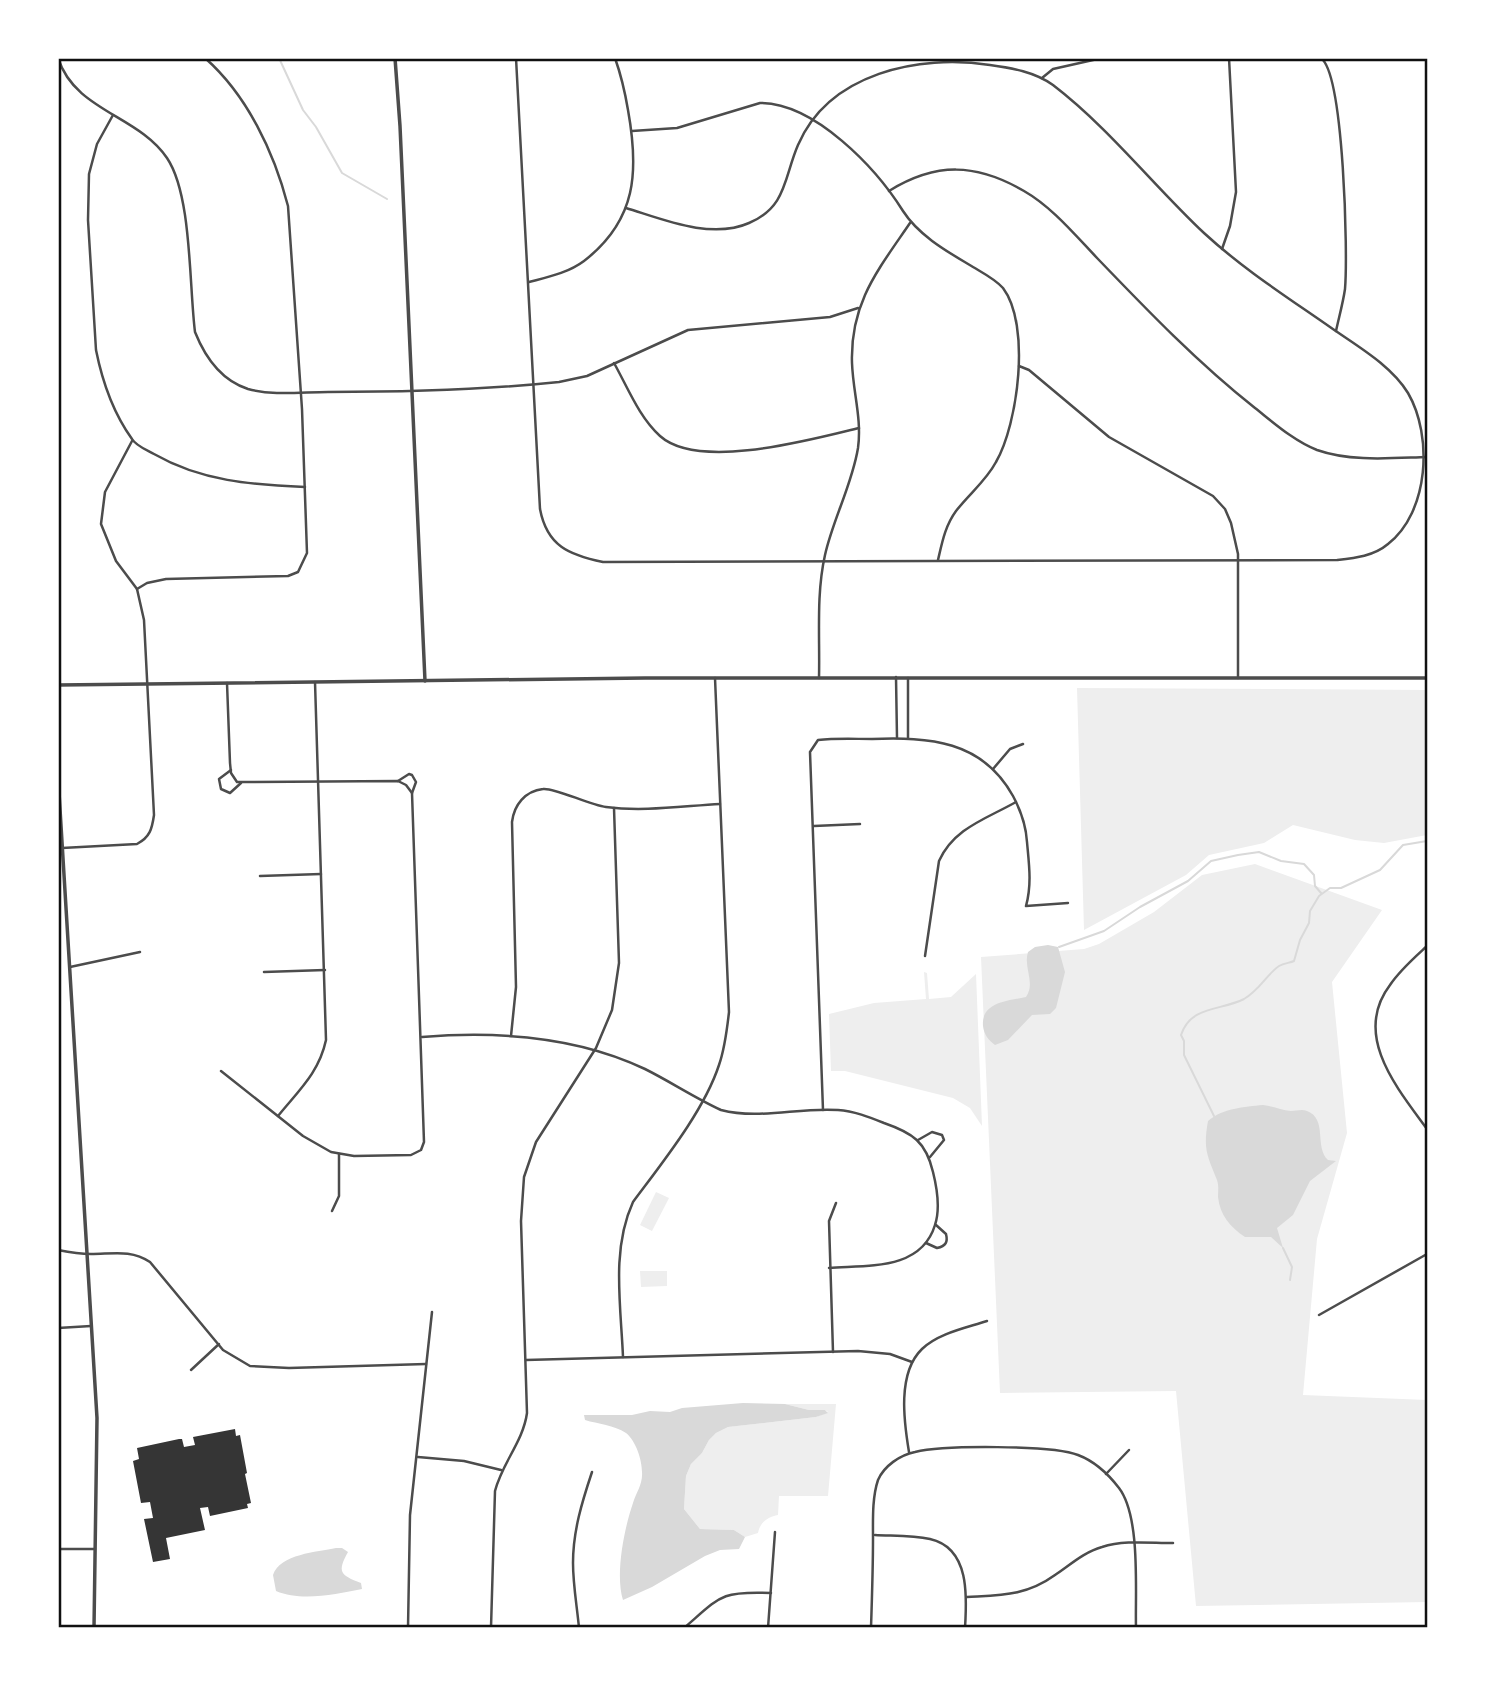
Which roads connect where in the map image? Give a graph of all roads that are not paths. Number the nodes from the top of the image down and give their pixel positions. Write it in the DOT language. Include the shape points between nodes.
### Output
graph roads {
  1 [pos="58,58"];
  2 [pos="205,58"];
  3 [pos="395,58"];
  4 [pos="516,58"];
  5 [pos="615,58"];
  6 [pos="1101,58"];
  7 [pos="1229,58"];
  8 [pos="1321,58"];
  9 [pos="1042,78"];
  10 [pos="113,115"];
  11 [pos="812,120"];
  12 [pos="632,131"];
  13 [pos="889,191"];
  14 [pos="626,208"];
  15 [pos="911,223"];
  16 [pos="1222,249"];
  17 [pos="529,282"];
  18 [pos="858,308"];
  19 [pos="1336,331"];
  20 [pos="614,363"];
  21 [pos="1019,366"];
  22 [pos="532,385"];
  23 [pos="412,391"];
  24 [pos="301,392"];
  25 [pos="859,427"];
  26 [pos="132,441"];
  27 [pos="1425,457"];
  28 [pos="305,487"];
  29 [pos="938,560"];
  30 [pos="824,562"];
  31 [pos="1238,562"];
  32 [pos="137,589"];
  33 [pos="896,677"];
  34 [pos="908,677"];
  35 [pos="715,678"];
  36 [pos="820,678"];
  37 [pos="1238,678"];
  38 [pos="1427,678"];
  39 [pos="425,681"];
  40 [pos="315,682"];
  41 [pos="227,683"];
  42 [pos="147,684"];
  43 [pos="58,685"];
  44 [pos="897,738"];
  45 [pos="908,738"];
  46 [pos="1023,744"];
  47 [pos="993,769"];
  48 [pos="231,770"];
  49 [pos="58,776"];
  50 [pos="398,781"];
  51 [pos="242,782"];
  52 [pos="319,782"];
  53 [pos="412,793"];
  54 [pos="1016,802"];
  55 [pos="721,804"];
  56 [pos="614,808"];
  57 [pos="860,824"];
  58 [pos="814,826"];
  59 [pos="62,848"];
  60 [pos="321,874"];
  61 [pos="260,876"];
  62 [pos="1068,903"];
  63 [pos="58,913"];
  64 [pos="66,913"];
  65 [pos="1427,946"];
  66 [pos="140,952"];
  67 [pos="925,956"];
  68 [pos="70,967"];
  69 [pos="325,970"];
  70 [pos="264,972"];
  71 [pos="511,1036"];
  72 [pos="421,1037"];
  73 [pos="594,1051"];
  74 [pos="221,1070"];
  75 [pos="702,1101"];
  76 [pos="823,1110"];
  77 [pos="278,1116"];
  78 [pos="1427,1129"];
  79 [pos="918,1140"];
  80 [pos="339,1154"];
  81 [pos="930,1157"];
  82 [pos="836,1203"];
  83 [pos="332,1211"];
  84 [pos="936,1225"];
  85 [pos="926,1243"];
  86 [pos="58,1250"];
  87 [pos="88,1254"];
  88 [pos="1427,1254"];
  89 [pos="829,1268"];
  90 [pos="432,1312"];
  91 [pos="1320,1315"];
  92 [pos="987,1321"];
  93 [pos="91,1326"];
  94 [pos="58,1328"];
  95 [pos="219,1344"];
  96 [pos="833,1352"];
  97 [pos="623,1357"];
  98 [pos="526,1360"];
  99 [pos="912,1362"];
  100 [pos="426,1364"];
  101 [pos="191,1370"];
  102 [pos="1129,1450"];
  103 [pos="909,1454"];
  104 [pos="417,1457"];
  105 [pos="501,1470"];
  106 [pos="592,1472"];
  107 [pos="1106,1474"];
  108 [pos="775,1532"];
  109 [pos="873,1535"];
  110 [pos="1134,1542"];
  111 [pos="1172,1543"];
  112 [pos="58,1549"];
  113 [pos="95,1549"];
  114 [pos="771,1593"];
  115 [pos="967,1597"];
  116 [pos="94,1628"];
  117 [pos="408,1628"];
  118 [pos="491,1628"];
  119 [pos="579,1628"];
  120 [pos="684,1628"];
  121 [pos="768,1628"];
  122 [pos="872,1628"];
  123 [pos="965,1628"];
  124 [pos="1136,1628"];
  1 -- 10 [label="street" via="79,92"];
  2 -- 24 [label="street" via="243,104 281,177 292,236"];
  3 -- 23 [label="street"];
  4 -- 17 [label="street"];
  5 -- 12 [label="street"];
  6 -- 9 [label="street" via="1053,69"];
  7 -- 16 [label="street" via="1236,192"];
  8 -- 19 [label="street" via="1333,82 1341,143 1345,289"];
  9 -- 11 [label="street" via="971,62 909,67 860,80"];
  9 -- 16 [label="street"];
  10 -- 24 [label="street" via="157,146 180,186 195,332 204,354 222,375 246,388"];
  10 -- 26 [label="street" via="97,144 89,174 93,321 99,367"];
  11 -- 12 [label="street" via="774,103 760,103 677,128"];
  11 -- 13 [label="street" via="853,151"];
  11 -- 14 [label="street" via="781,197 747,225 678,225"];
  12 -- 14 [label="street" via="635,167"];
  13 -- 15 [label="street"];
  13 -- 27 [label="street" via="923,174 955,169 1013,185 1063,223 1202,365 1292,436 1332,454"];
  14 -- 17 [label="street" via="613,231 583,262"];
  15 -- 18 [label="street"];
  15 -- 21 [label="street" via="1004,290 1014,307"];
  16 -- 19 [label="street"];
  17 -- 22 [label="street"];
  18 -- 20 [label="street" via="819,318 688,330"];
  18 -- 25 [label="street" via="852,361"];
  19 -- 27 [label="street" via="1384,367 1407,392"];
  20 -- 22 [label="street" via="576,379"];
  20 -- 25 [label="street" via="647,422 662,438 685,447 762,450"];
  21 -- 29 [label="street" via="999,458 948,524"];
  21 -- 31 [label="street" via="1109,437 1213,496 1231,523"];
  22 -- 23 [label="street"];
  22 -- 30 [label="street" via="542,522 562,548 603,562"];
  23 -- 24 [label="street"];
  23 -- 39 [label="street"];
  24 -- 28 [label="street"];
  25 -- 30 [label="street" via="855,464"];
  26 -- 28 [label="street" via="199,474 234,482"];
  26 -- 32 [label="street" via="105,492 101,524 116,561"];
  27 -- 31 [label="street" via="1416,505 1388,545 1348,559"];
  28 -- 32 [label="street" via="307,553 298,572 272,578 166,579"];
  29 -- 30 [label="street"];
  29 -- 31 [label="street"];
  30 -- 36 [label="street"];
  31 -- 37 [label="street"];
  32 -- 42 [label="street" via="144,620"];
  33 -- 34 [label="street"];
  33 -- 36 [label="street"];
  33 -- 44 [label="street"];
  34 -- 37 [label="street"];
  34 -- 45 [label="street"];
  35 -- 36 [label="street"];
  35 -- 39 [label="street"];
  35 -- 55 [label="street"];
  37 -- 38 [label="street"];
  39 -- 40 [label="street"];
  40 -- 41 [label="street"];
  40 -- 52 [label="street"];
  41 -- 42 [label="street"];
  41 -- 48 [label="street"];
  42 -- 43 [label="street"];
  42 -- 59 [label="street" via="152,829 137,844"];
  44 -- 45 [label="street"];
  44 -- 58 [label="street" via="814,743 810,752"];
  45 -- 47 [label="street" via="955,746"];
  46 -- 47 [label="street" via="1010,749"];
  47 -- 54 [label="street"];
  48 -- 51 [label="street" via="234,779"];
  48 -- 51 [label="street" via="219,779 221,789 230,793"];
  49 -- 59 [label="street"];
  50 -- 52 [label="street"];
  50 -- 53 [label="street"];
  50 -- 53 [label="street" via="412,775 416,782"];
  51 -- 52 [label="street"];
  52 -- 60 [label="street"];
  53 -- 72 [label="street"];
  54 -- 62 [label="street" via="1026,829 1030,877 1026,906"];
  54 -- 67 [label="street" via="958,834 945,848 939,861"];
  55 -- 56 [label="street"];
  55 -- 75 [label="street" via="729,1012 719,1067"];
  56 -- 71 [label="street" via="549,789 523,798 515,807 516,987"];
  56 -- 73 [label="street" via="619,963 612,1010"];
  57 -- 58 [label="street"];
  58 -- 76 [label="street"];
  59 -- 64 [label="street"];
  60 -- 61 [label="street"];
  60 -- 69 [label="street"];
  63 -- 64 [label="street"];
  64 -- 68 [label="street"];
  65 -- 78 [label="street" via="1385,992 1375,1035 1387,1070"];
  66 -- 68 [label="street"];
  68 -- 87 [label="street"];
  69 -- 70 [label="street"];
  69 -- 77 [label="street" via="323,1054 313,1074"];
  71 -- 72 [label="street"];
  71 -- 73 [label="street"];
  72 -- 80 [label="street" via="421,1150 411,1155"];
  73 -- 75 [label="street" via="645,1070"];
  73 -- 98 [label="street" via="536,1142 524,1177"];
  74 -- 77 [label="street"];
  75 -- 76 [label="street" via="737,1114"];
  75 -- 97 [label="street" via="625,1218 619,1254"];
  76 -- 79 [label="street" via="859,1114"];
  77 -- 80 [label="street" via="314,1143"];
  79 -- 81 [label="street"];
  79 -- 81 [label="street" via="932,1132 942,1135 942,1145"];
  80 -- 83 [label="street" via="339,1196"];
  81 -- 84 [label="street"];
  82 -- 89 [label="street" via="829,1222"];
  84 -- 85 [label="street"];
  84 -- 85 [label="street" via="946,1234 945,1245 933,1248"];
  85 -- 89 [label="street" via="896,1263"];
  86 -- 87 [label="street"];
  87 -- 93 [label="street"];
  87 -- 95 [label="street" via="127,1252 150,1262"];
  88 -- 91 [label="street"];
  89 -- 96 [label="street"];
  90 -- 100 [label="street"];
  92 -- 99 [label="street" via="935,1340"];
  93 -- 94 [label="street"];
  93 -- 113 [label="street" via="97,1419"];
  95 -- 100 [label="street" via="239,1361 266,1368"];
  95 -- 101 [label="street"];
  96 -- 97 [label="street"];
  96 -- 99 [label="street" via="890,1353"];
  97 -- 98 [label="street"];
  98 -- 105 [label="street" via="525,1426"];
  99 -- 103 [label="street" via="905,1406"];
  100 -- 104 [label="street"];
  102 -- 107 [label="street"];
  103 -- 107 [label="street" via="937,1449 1054,1449 1081,1455"];
  103 -- 109 [label="street" via="892,1463 878,1480"];
  104 -- 105 [label="street"];
  104 -- 117 [label="street" via="410,1516"];
  105 -- 118 [label="street" via="493,1507"];
  106 -- 119 [label="street" via="579,1510 573,1562"];
  107 -- 110 [label="street" via="1124,1496"];
  108 -- 114 [label="street"];
  109 -- 115 [label="street" via="931,1539 947,1546 961,1567"];
  109 -- 122 [label="street"];
  110 -- 111 [label="street"];
  110 -- 115 [label="street" via="1094,1549 1018,1594"];
  110 -- 124 [label="street"];
  112 -- 113 [label="street"];
  113 -- 116 [label="street"];
  114 -- 120 [label="street" via="730,1593"];
  114 -- 121 [label="street"];
  115 -- 123 [label="street"];
}
